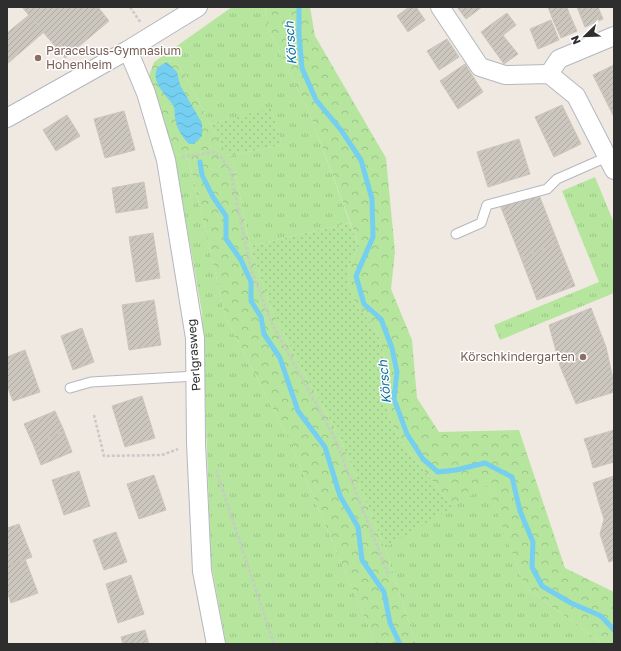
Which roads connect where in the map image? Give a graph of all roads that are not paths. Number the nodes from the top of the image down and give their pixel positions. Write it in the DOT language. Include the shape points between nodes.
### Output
graph roads {
  1 [pos="198,7"];
  2 [pos="440,7"];
  3 [pos="614,36"];
  4 [pos="128,50"];
  5 [pos="549,74"];
  6 [pos="7,118"];
  7 [pos="611,164"];
  8 [pos="456,234"];
  9 [pos="196,376"];
  10 [pos="70,388"];
  11 [pos="216,644"];
  1 -- 4 [label="street"];
  2 -- 5 [label="street" via="480,67 505,75"];
  3 -- 5 [label="street" via="559,60"];
  4 -- 6 [label="street"];
  4 -- 9 [label="street, Perlgrasweg" via="146,93 166,160 195,338"];
  5 -- 7 [label="street" via="576,96"];
  7 -- 8 [label="lane" via="557,179 547,189 488,206 481,223"];
  9 -- 10 [label="lane" via="90,382"];
  9 -- 11 [label="street, Perlgrasweg" via="196,443 202,571"];
}
